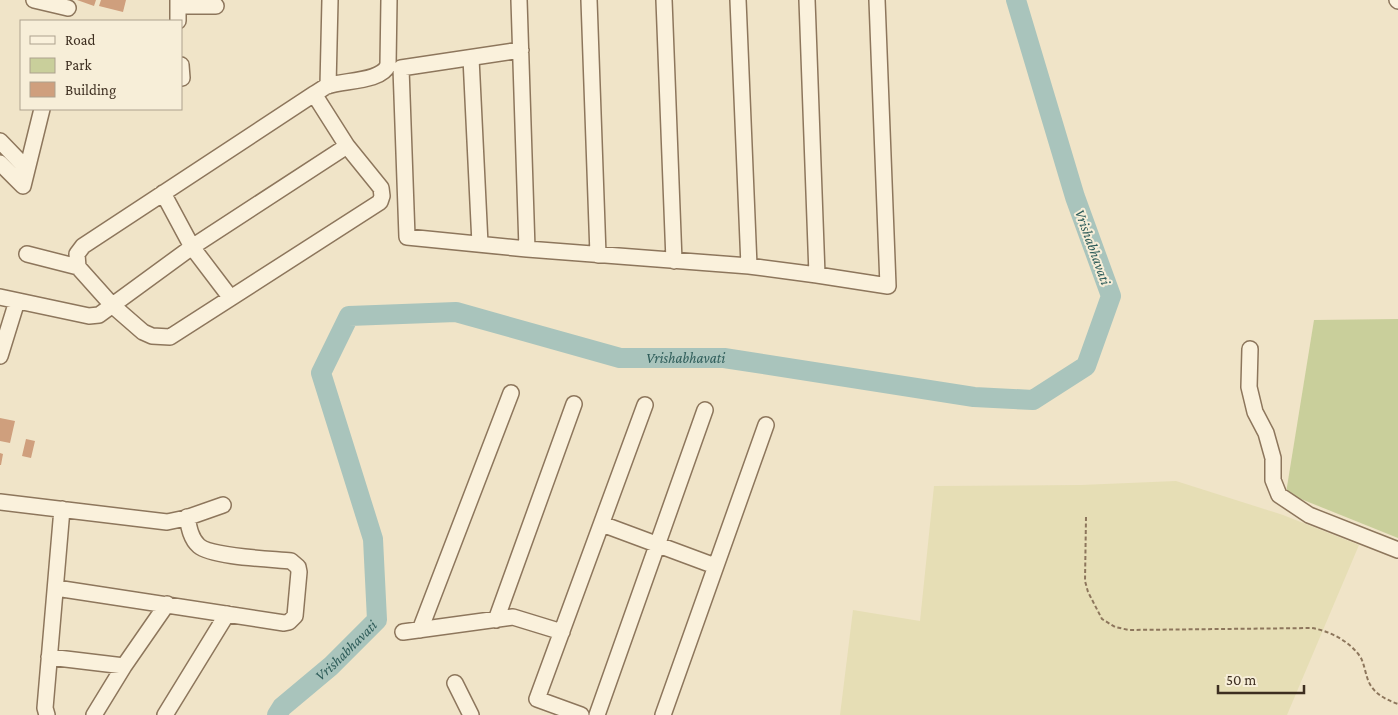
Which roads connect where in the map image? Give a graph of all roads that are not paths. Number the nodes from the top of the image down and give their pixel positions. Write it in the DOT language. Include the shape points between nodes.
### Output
graph roads {
  1 [pos="34,0"];
  2 [pos="330,0"];
  3 [pos="389,0"];
  4 [pos="519,0"];
  5 [pos="589,0"];
  6 [pos="664,0"];
  7 [pos="738,0"];
  8 [pos="807,0"];
  9 [pos="877,0"];
  10 [pos="216,6"];
  11 [pos="178,9"];
  12 [pos="68,10"];
  13 [pos="521,50"];
  14 [pos="471,58"];
  15 [pos="328,86"];
  16 [pos="314,94"];
  17 [pos="42,110"];
  18 [pos="0,141"];
  19 [pos="347,146"];
  20 [pos="0,163"];
  21 [pos="28,169"];
  22 [pos="163,194"];
  23 [pos="480,244"];
  24 [pos="192,247"];
  25 [pos="527,249"];
  26 [pos="27,254"];
  27 [pos="598,255"];
  28 [pos="674,260"];
  29 [pos="748,266"];
  30 [pos="78,267"];
  31 [pos="817,275"];
  32 [pos="0,297"];
  33 [pos="230,297"];
  34 [pos="17,301"];
  35 [pos="112,305"];
  36 [pos="1250,349"];
  37 [pos="0,356"];
  38 [pos="511,393"];
  39 [pos="574,404"];
  40 [pos="645,405"];
  41 [pos="705,410"];
  42 [pos="766,425"];
  43 [pos="0,502"];
  44 [pos="223,505"];
  45 [pos="62,510"];
  46 [pos="188,517"];
  47 [pos="602,524"];
  48 [pos="657,544"];
  49 [pos="1398,550"];
  50 [pos="715,566"];
  51 [pos="56,588"];
  52 [pos="167,604"];
  53 [pos="227,614"];
  54 [pos="496,620"];
  55 [pos="420,630"];
  56 [pos="403,632"];
  57 [pos="562,632"];
  58 [pos="49,657"];
  59 [pos="124,666"];
  60 [pos="455,683"];
  61 [pos="47,715"];
  62 [pos="94,715"];
  63 [pos="165,715"];
  64 [pos="470,715"];
  65 [pos="582,715"];
  66 [pos="597,715"];
  67 [pos="663,715"];
  1 -- 12 [label="street"];
  2 -- 15 [label="street"];
  3 -- 15 [label="street" via="387,68 375,76"];
  4 -- 13 [label="street"];
  5 -- 27 [label="street"];
  6 -- 28 [label="street"];
  7 -- 29 [label="street"];
  8 -- 31 [label="street"];
  9 -- 31 [label="street" via="888,286"];
  10 -- 11 [label="street"];
  13 -- 14 [label="street"];
  13 -- 25 [label="street"];
  14 -- 23 [label="street"];
  14 -- 23 [label="street" via="401,68 408,237"];
  15 -- 16 [label="street"];
  16 -- 19 [label="street"];
  16 -- 22 [label="street"];
  17 -- 21 [label="street"];
  18 -- 21 [label="street"];
  19 -- 24 [label="street"];
  19 -- 33 [label="street" via="381,188 380,202"];
  20 -- 21 [label="street" via="23,186"];
  22 -- 24 [label="street"];
  22 -- 30 [label="street" via="83,246 77,254"];
  23 -- 25 [label="street"];
  24 -- 33 [label="street"];
  24 -- 35 [label="street"];
  25 -- 27 [label="street"];
  26 -- 30 [label="street"];
  27 -- 28 [label="street"];
  28 -- 29 [label="street"];
  29 -- 31 [label="street"];
  30 -- 35 [label="street"];
  32 -- 34 [label="street"];
  33 -- 35 [label="street" via="165,338 143,332"];
  34 -- 35 [label="street" via="89,316 99,315"];
  34 -- 37 [label="street"];
  36 -- 49 [label="street" via="1249,387 1273,458 1273,480 1279,495 1309,515"];
  38 -- 55 [label="street"];
  39 -- 54 [label="street"];
  40 -- 47 [label="street"];
  41 -- 48 [label="street"];
  42 -- 50 [label="street"];
  43 -- 45 [label="street"];
  44 -- 46 [label="street"];
  45 -- 46 [label="street" via="167,522"];
  45 -- 51 [label="street"];
  46 -- 53 [label="street" via="191,534 199,546 212,552 291,561 298,567 295,616 289,622"];
  47 -- 48 [label="street"];
  47 -- 57 [label="street"];
  48 -- 50 [label="street"];
  48 -- 66 [label="street"];
  50 -- 67 [label="street"];
  51 -- 52 [label="street"];
  51 -- 58 [label="street"];
  52 -- 53 [label="street"];
  52 -- 59 [label="street"];
  53 -- 63 [label="street"];
  54 -- 55 [label="street"];
  54 -- 57 [label="street" via="513,618"];
  55 -- 56 [label="street"];
  57 -- 65 [label="street" via="537,699"];
  58 -- 59 [label="street"];
  58 -- 61 [label="street"];
  59 -- 62 [label="street"];
  60 -- 64 [label="street"];
}
